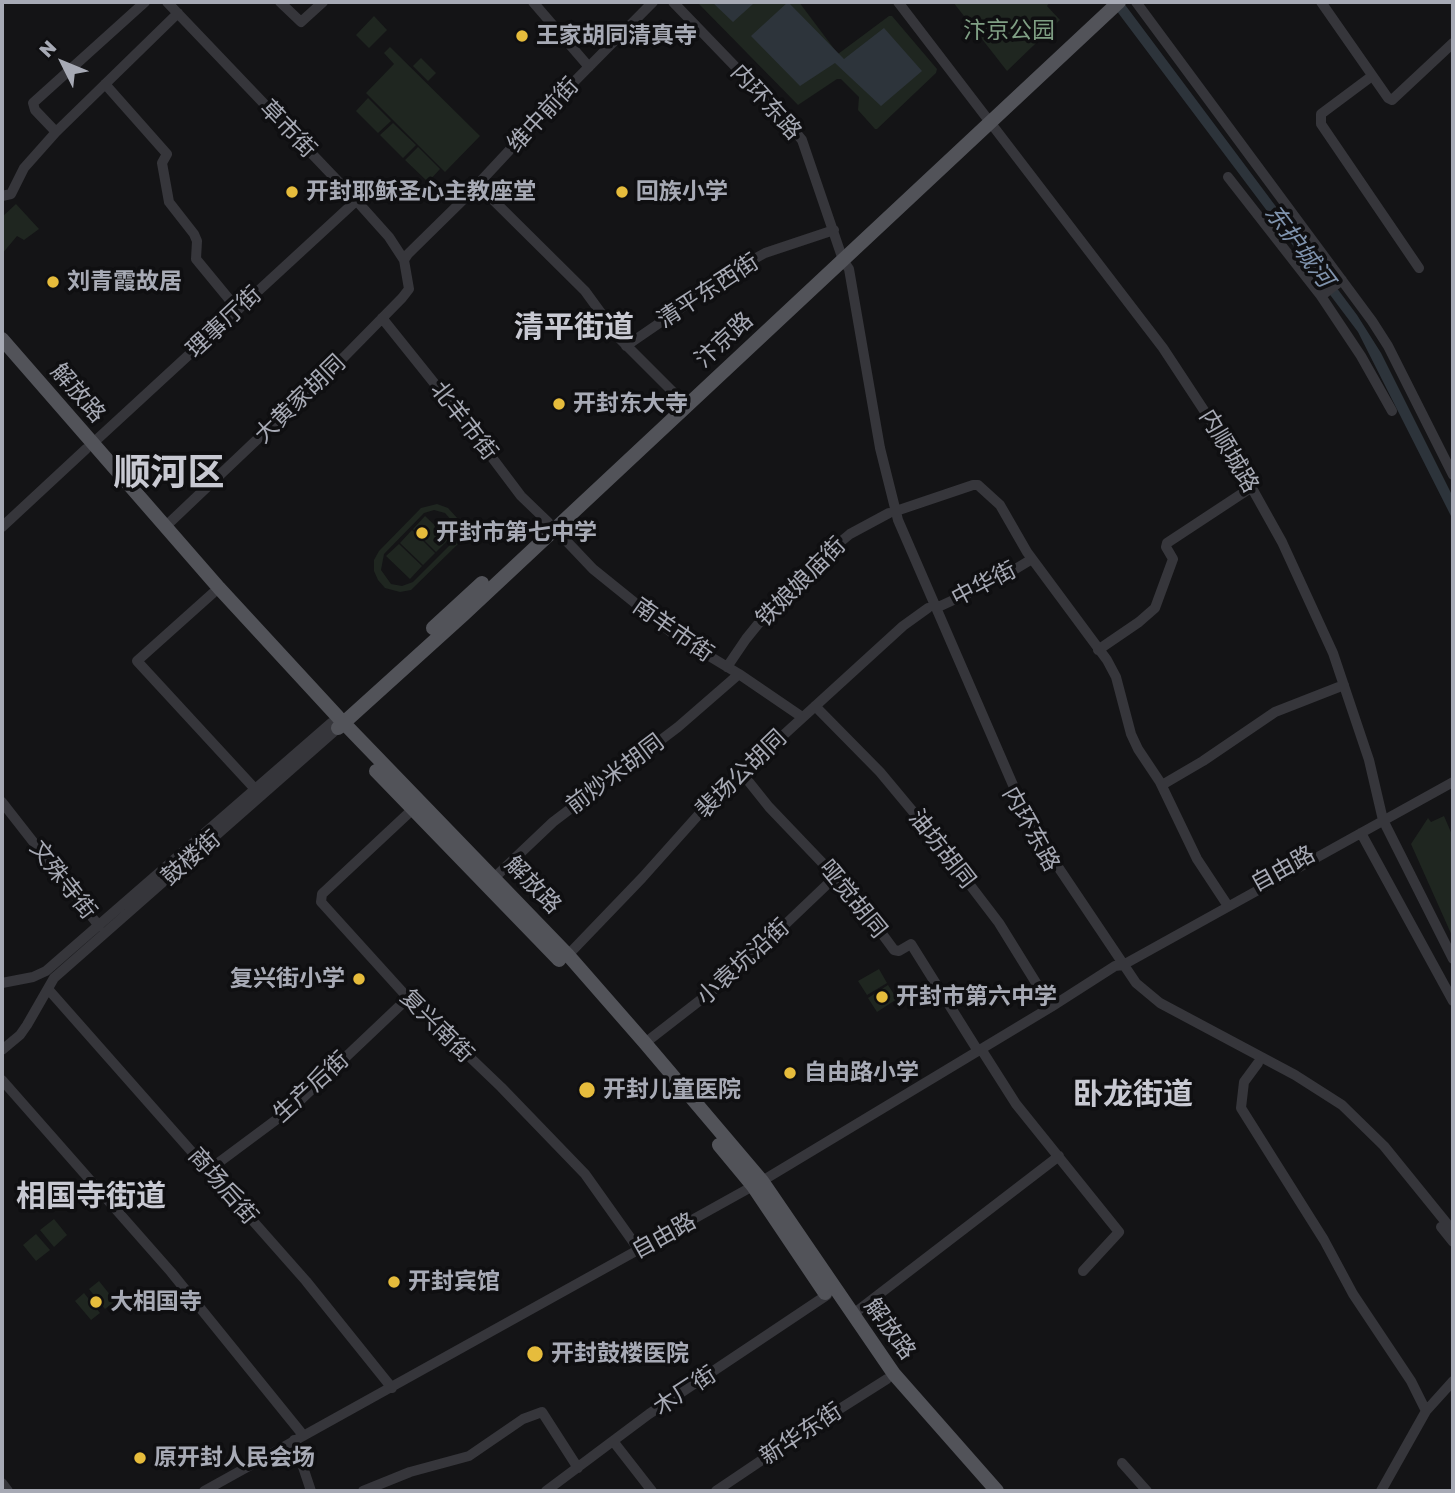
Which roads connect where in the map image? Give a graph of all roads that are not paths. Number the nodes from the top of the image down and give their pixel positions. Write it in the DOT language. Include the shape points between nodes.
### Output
graph roads {
  1 [pos="145,2"];
  2 [pos="280,2"];
  3 [pos="323,2"];
  4 [pos="533,2"];
  5 [pos="653,2"];
  6 [pos="673,2"];
  7 [pos="898,2"];
  8 [pos="1136,2"];
  9 [pos="1321,2"];
  10 [pos="1110,4"];
  11 [pos="173,6"];
  12 [pos="1453,43"];
  13 [pos="589,67"];
  14 [pos="1372,76"];
  15 [pos="105,84"];
  16 [pos="987,118"];
  17 [pos="55,132"];
  18 [pos="1228,177"];
  19 [pos="478,185"];
  20 [pos="2,196"];
  21 [pos="357,201"];
  22 [pos="834,230"];
  23 [pos="842,255"];
  24 [pos="404,260"];
  25 [pos="1419,268"];
  26 [pos="1331,288"];
  27 [pos="238,310"];
  28 [pos="382,318"];
  29 [pos="2,339"];
  30 [pos="626,346"];
  31 [pos="2,353"];
  32 [pos="681,400"];
  33 [pos="1392,411"];
  34 [pos="89,447"];
  35 [pos="1453,475"];
  36 [pos="1252,487"];
  37 [pos="892,512"];
  38 [pos="551,525"];
  39 [pos="166,526"];
  40 [pos="2,527"];
  41 [pos="1032,559"];
  42 [pos="213,593"];
  43 [pos="932,608"];
  44 [pos="1098,650"];
  45 [pos="727,667"];
  46 [pos="739,674"];
  47 [pos="1344,685"];
  48 [pos="815,706"];
  49 [pos="802,717"];
  50 [pos="337,723"];
  51 [pos="741,772"];
  52 [pos="1453,774"];
  53 [pos="1453,782"];
  54 [pos="1162,785"];
  55 [pos="256,790"];
  56 [pos="2,802"];
  57 [pos="413,809"];
  58 [pos="1383,817"];
  59 [pos="1361,833"];
  60 [pos="836,876"];
  61 [pos="494,878"];
  62 [pos="1227,903"];
  63 [pos="99,926"];
  64 [pos="568,955"];
  65 [pos="1452,958"];
  66 [pos="1119,963"];
  67 [pos="1435,966"];
  68 [pos="2,983"];
  69 [pos="48,989"];
  70 [pos="408,998"];
  71 [pos="1453,1001"];
  72 [pos="1051,1007"];
  73 [pos="645,1043"];
  74 [pos="2,1050"];
  75 [pos="979,1050"];
  76 [pos="1258,1063"];
  77 [pos="2,1080"];
  78 [pos="1059,1156"];
  79 [pos="209,1170"];
  80 [pos="757,1183"];
  81 [pos="1453,1231"];
  82 [pos="1453,1242"];
  83 [pos="639,1250"];
  84 [pos="1083,1271"];
  85 [pos="827,1295"];
  86 [pos="852,1315"];
  87 [pos="887,1379"];
  88 [pos="1453,1381"];
  89 [pos="392,1388"];
  90 [pos="1453,1390"];
  91 [pos="1426,1411"];
  92 [pos="299,1437"];
  93 [pos="613,1441"];
  94 [pos="1122,1463"];
  95 [pos="578,1468"];
  96 [pos="2,1483"];
  97 [pos="8,1491"];
  98 [pos="204,1491"];
  99 [pos="312,1491"];
  100 [pos="363,1491"];
  101 [pos="546,1491"];
  102 [pos="652,1491"];
  103 [pos="716,1491"];
  104 [pos="985,1491"];
  105 [pos="997,1491"];
  106 [pos="1147,1491"];
  107 [pos="1381,1491"];
  108 [pos="1389,1491"];
  1 -- 17 [label="street" via="33,103"];
  2 -- 3 [label="street" via="301,22"];
  4 -- 13 [label="street"];
  5 -- 13 [label="street, 维中前街"];
  6 -- 22 [label="street, 内环东路" via="802,140"];
  7 -- 16 [label="street, 内顺城路"];
  8 -- 26 [label="street"];
  9 -- 14 [label="street"];
  10 -- 16 [label="main road, 汴京路"];
  11 -- 15 [label="street"];
  11 -- 21 [label="street, 草市街"];
  12 -- 14 [label="street" via="1392,100"];
  13 -- 19 [label="street, 维中前街"];
  14 -- 25 [label="street" via="1321,114 1321,124"];
  15 -- 17 [label="street"];
  15 -- 27 [label="street" via="167,154 162,166 172,207 194,234 196,259"];
  16 -- 23 [label="main road, 汴京路"];
  16 -- 36 [label="street, 内顺城路" via="1163,348"];
  17 -- 20 [label="street" via="24,168 11,194"];
  18 -- 26 [label="street"];
  19 -- 24 [label="street, 维中前街"];
  19 -- 30 [label="street" via="584,291"];
  21 -- 24 [label="street, 草市街"];
  21 -- 27 [label="street, 理事厅街"];
  22 -- 23 [label="street, 内环东路"];
  22 -- 30 [label="street, 清平东西街" via="747,263"];
  23 -- 32 [label="main road, 汴京路"];
  23 -- 37 [label="street, 内环东路" via="874,450"];
  23 -- 38 [label="main road, 汴京路"];
  24 -- 28 [label="street, 大黄家胡同" via="409,289"];
  26 -- 33 [label="street"];
  26 -- 35 [label="street" via="1388,346"];
  27 -- 34 [label="street, 理事厅街"];
  28 -- 38 [label="street, 北羊市街" via="521,496"];
  28 -- 39 [label="street, 大黄家胡同"];
  29 -- 34 [label="main road, 解放路"];
  30 -- 32 [label="street"];
  31 -- 34 [label="main road, 解放路"];
  32 -- 38 [label="main road, 汴京路"];
  34 -- 39 [label="main road, 解放路"];
  34 -- 40 [label="street, 理事厅街"];
  34 -- 42 [label="main road, 解放路"];
  36 -- 44 [label="street" via="1167,543 1173,559 1155,608"];
  36 -- 47 [label="street, 内顺城路" via="1282,542"];
  37 -- 41 [label="street, 铁娘娘庙街" via="978,485 1000,505"];
  37 -- 43 [label="street, 内环东路" via="899,542"];
  37 -- 45 [label="street, 铁娘娘庙街" via="850,534 827,554 763,618"];
  38 -- 45 [label="street, 南羊市街" via="625,596 676,636"];
  38 -- 50 [label="main road, 汴京路"];
  39 -- 50 [label="main road, 解放路"];
  41 -- 43 [label="street, 中华街"];
  41 -- 44 [label="street"];
  42 -- 50 [label="main road, 解放路"];
  42 -- 55 [label="street" via="137,661"];
  43 -- 48 [label="street, 裴场公胡同" via="903,626"];
  43 -- 66 [label="street, 内环东路" via="1020,818"];
  44 -- 54 [label="street" via="1116,677 1138,749"];
  45 -- 46 [label="street, 南羊市街"];
  46 -- 49 [label="street, 南羊市街"];
  46 -- 61 [label="street, 前炒米胡同" via="553,822"];
  47 -- 54 [label="street" via="1275,712"];
  47 -- 58 [label="street, 内顺城路" via="1370,760"];
  48 -- 49 [label="street, 裴场公胡同"];
  48 -- 72 [label="street, 油坊胡同" via="925,826 999,923"];
  49 -- 51 [label="street, 裴场公胡同"];
  50 -- 55 [label="street, 鼓楼街"];
  50 -- 57 [label="main road, 解放路"];
  50 -- 61 [label="main road, 解放路"];
  50 -- 69 [label="street, 鼓楼街" via="54,978"];
  51 -- 60 [label="street, 哑觉胡同"];
  51 -- 64 [label="street, 裴场公胡同"];
  52 -- 58 [label="street, 自由路"];
  53 -- 58 [label="street, 自由路"];
  54 -- 62 [label="street" via="1197,859"];
  55 -- 63 [label="street, 鼓楼街"];
  56 -- 63 [label="street, 文殊寺街"];
  57 -- 70 [label="street, 复兴南街" via="323,894 321,902"];
  57 -- 80 [label="main road, 解放路" via="569,971"];
  58 -- 59 [label="street, 自由路"];
  58 -- 62 [label="street, 自由路"];
  58 -- 65 [label="street, 内顺城路"];
  59 -- 62 [label="street, 自由路"];
  59 -- 67 [label="street"];
  60 -- 73 [label="street, 小袁坑沿街" via="730,977"];
  60 -- 75 [label="street, 哑觉胡同" via="895,952 911,944"];
  61 -- 64 [label="main road, 解放路"];
  62 -- 66 [label="street, 自由路"];
  63 -- 68 [label="street, 鼓楼街" via="54,965 33,977"];
  64 -- 73 [label="main road, 解放路"];
  65 -- 67 [label="street"];
  66 -- 72 [label="street, 自由路"];
  66 -- 76 [label="street, 内环东路" via="1130,988 1156,1009"];
  66 -- 81 [label="street, 内环东路" via="1160,1003 1342,1105 1384,1146"];
  67 -- 71 [label="street"];
  69 -- 74 [label="street, 鼓楼街" via="20,1035"];
  69 -- 79 [label="street, 商场后街"];
  70 -- 79 [label="street, 生产后街" via="292,1108"];
  70 -- 83 [label="street, 复兴南街" via="585,1174"];
  72 -- 75 [label="street, 自由路"];
  73 -- 80 [label="main road, 解放路"];
  75 -- 78 [label="street"];
  75 -- 80 [label="street, 自由路"];
  76 -- 82 [label="street, 内环东路" via="1348,1119"];
  76 -- 91 [label="street" via="1244,1082 1241,1108"];
  77 -- 92 [label="street" via="244,1359"];
  78 -- 84 [label="street" via="1119,1231"];
  78 -- 86 [label="street"];
  79 -- 89 [label="street, 商场后街"];
  80 -- 83 [label="street, 自由路"];
  80 -- 85 [label="main road, 解放路"];
  80 -- 86 [label="main road, 解放路"];
  83 -- 89 [label="street, 自由路"];
  85 -- 87 [label="main road, 解放路"];
  85 -- 93 [label="street, 木厂街"];
  86 -- 105 [label="main road, 解放路" via="905,1388"];
  87 -- 103 [label="street, 新华东街"];
  87 -- 104 [label="main road, 解放路"];
  88 -- 91 [label="street"];
  89 -- 92 [label="street, 自由路"];
  90 -- 108 [label="street" via="1432,1415"];
  91 -- 107 [label="street"];
  92 -- 98 [label="street, 自由路"];
  92 -- 99 [label="street"];
  93 -- 95 [label="street, 木厂街"];
  93 -- 102 [label="street"];
  94 -- 106 [label="street"];
  95 -- 100 [label="street" via="542,1412 523,1419 470,1456"];
  95 -- 101 [label="street, 木厂街"];
  96 -- 97 [label="street"];
}
